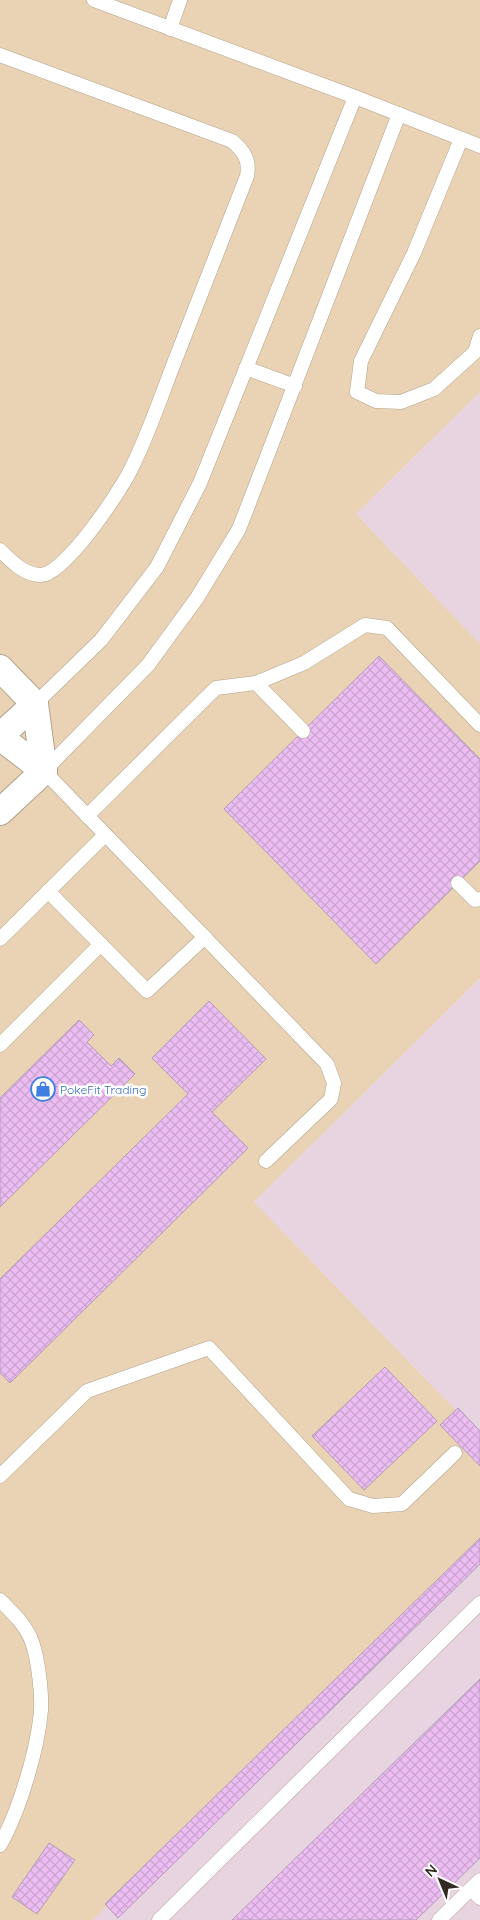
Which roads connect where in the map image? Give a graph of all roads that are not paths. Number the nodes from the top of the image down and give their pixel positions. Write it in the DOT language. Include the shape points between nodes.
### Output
graph roads {
  1 [pos="94,0"];
  2 [pos="180,0"];
  3 [pos="170,29"];
  4 [pos="0,55"];
  5 [pos="355,97"];
  6 [pos="399,114"];
  7 [pos="461,139"];
  8 [pos="480,146"];
  9 [pos="480,336"];
  10 [pos="246,368"];
  11 [pos="294,386"];
  12 [pos="0,550"];
  13 [pos="0,668"];
  14 [pos="256,683"];
  15 [pos="35,704"];
  16 [pos="480,725"];
  17 [pos="303,731"];
  18 [pos="0,736"];
  19 [pos="44,771"];
  20 [pos="0,812"];
  21 [pos="87,816"];
  22 [pos="105,835"];
  23 [pos="458,883"];
  24 [pos="48,891"];
  25 [pos="480,899"];
  26 [pos="205,937"];
  27 [pos="0,939"];
  28 [pos="100,944"];
  29 [pos="0,1046"];
  30 [pos="266,1161"];
  31 [pos="455,1453"];
  32 [pos="0,1476"];
  33 [pos="0,1600"];
  34 [pos="480,1603"];
  35 [pos="0,1845"];
  36 [pos="477,1889"];
  37 [pos="159,1920"];
  38 [pos="439,1920"];
  1 -- 3 [label="lane"];
  2 -- 3 [label="lane"];
  3 -- 5 [label="lane"];
  4 -- 12 [label="lane" via="232,141 247,157 249,167 138,456 106,511 54,571 42,575 28,573"];
  5 -- 6 [label="lane"];
  5 -- 10 [label="lane"];
  6 -- 7 [label="lane"];
  6 -- 11 [label="lane"];
  7 -- 8 [label="lane"];
  7 -- 9 [label="lane" via="414,253 361,361 357,392 376,401 402,402 434,389 475,352"];
  10 -- 11 [label="lane"];
  10 -- 15 [label="lane" via="200,483 157,566 101,640"];
  11 -- 19 [label="lane" via="239,529 197,598 148,664"];
  13 -- 15 [label="street"];
  14 -- 16 [label="lane" via="304,663 365,625 387,628"];
  14 -- 17 [label="lane"];
  14 -- 21 [label="lane" via="216,688"];
  15 -- 18 [label="street"];
  15 -- 19 [label="street"];
  18 -- 19 [label="street"];
  19 -- 20 [label="street"];
  19 -- 21 [label="lane"];
  21 -- 22 [label="lane"];
  22 -- 24 [label="lane"];
  22 -- 26 [label="lane"];
  23 -- 25 [label="lane" via="475,900"];
  24 -- 27 [label="lane"];
  24 -- 28 [label="lane"];
  26 -- 28 [label="lane" via="147,991"];
  26 -- 30 [label="lane" via="314,1049 327,1064 334,1083 331,1099"];
  28 -- 29 [label="lane"];
  31 -- 32 [label="lane" via="402,1504 372,1506 349,1499 209,1348 87,1391"];
  33 -- 35 [label="lane" via="22,1624 32,1642 41,1710 20,1800"];
  34 -- 37 [label="lane"];
  36 -- 38 [label="lane"];
}
